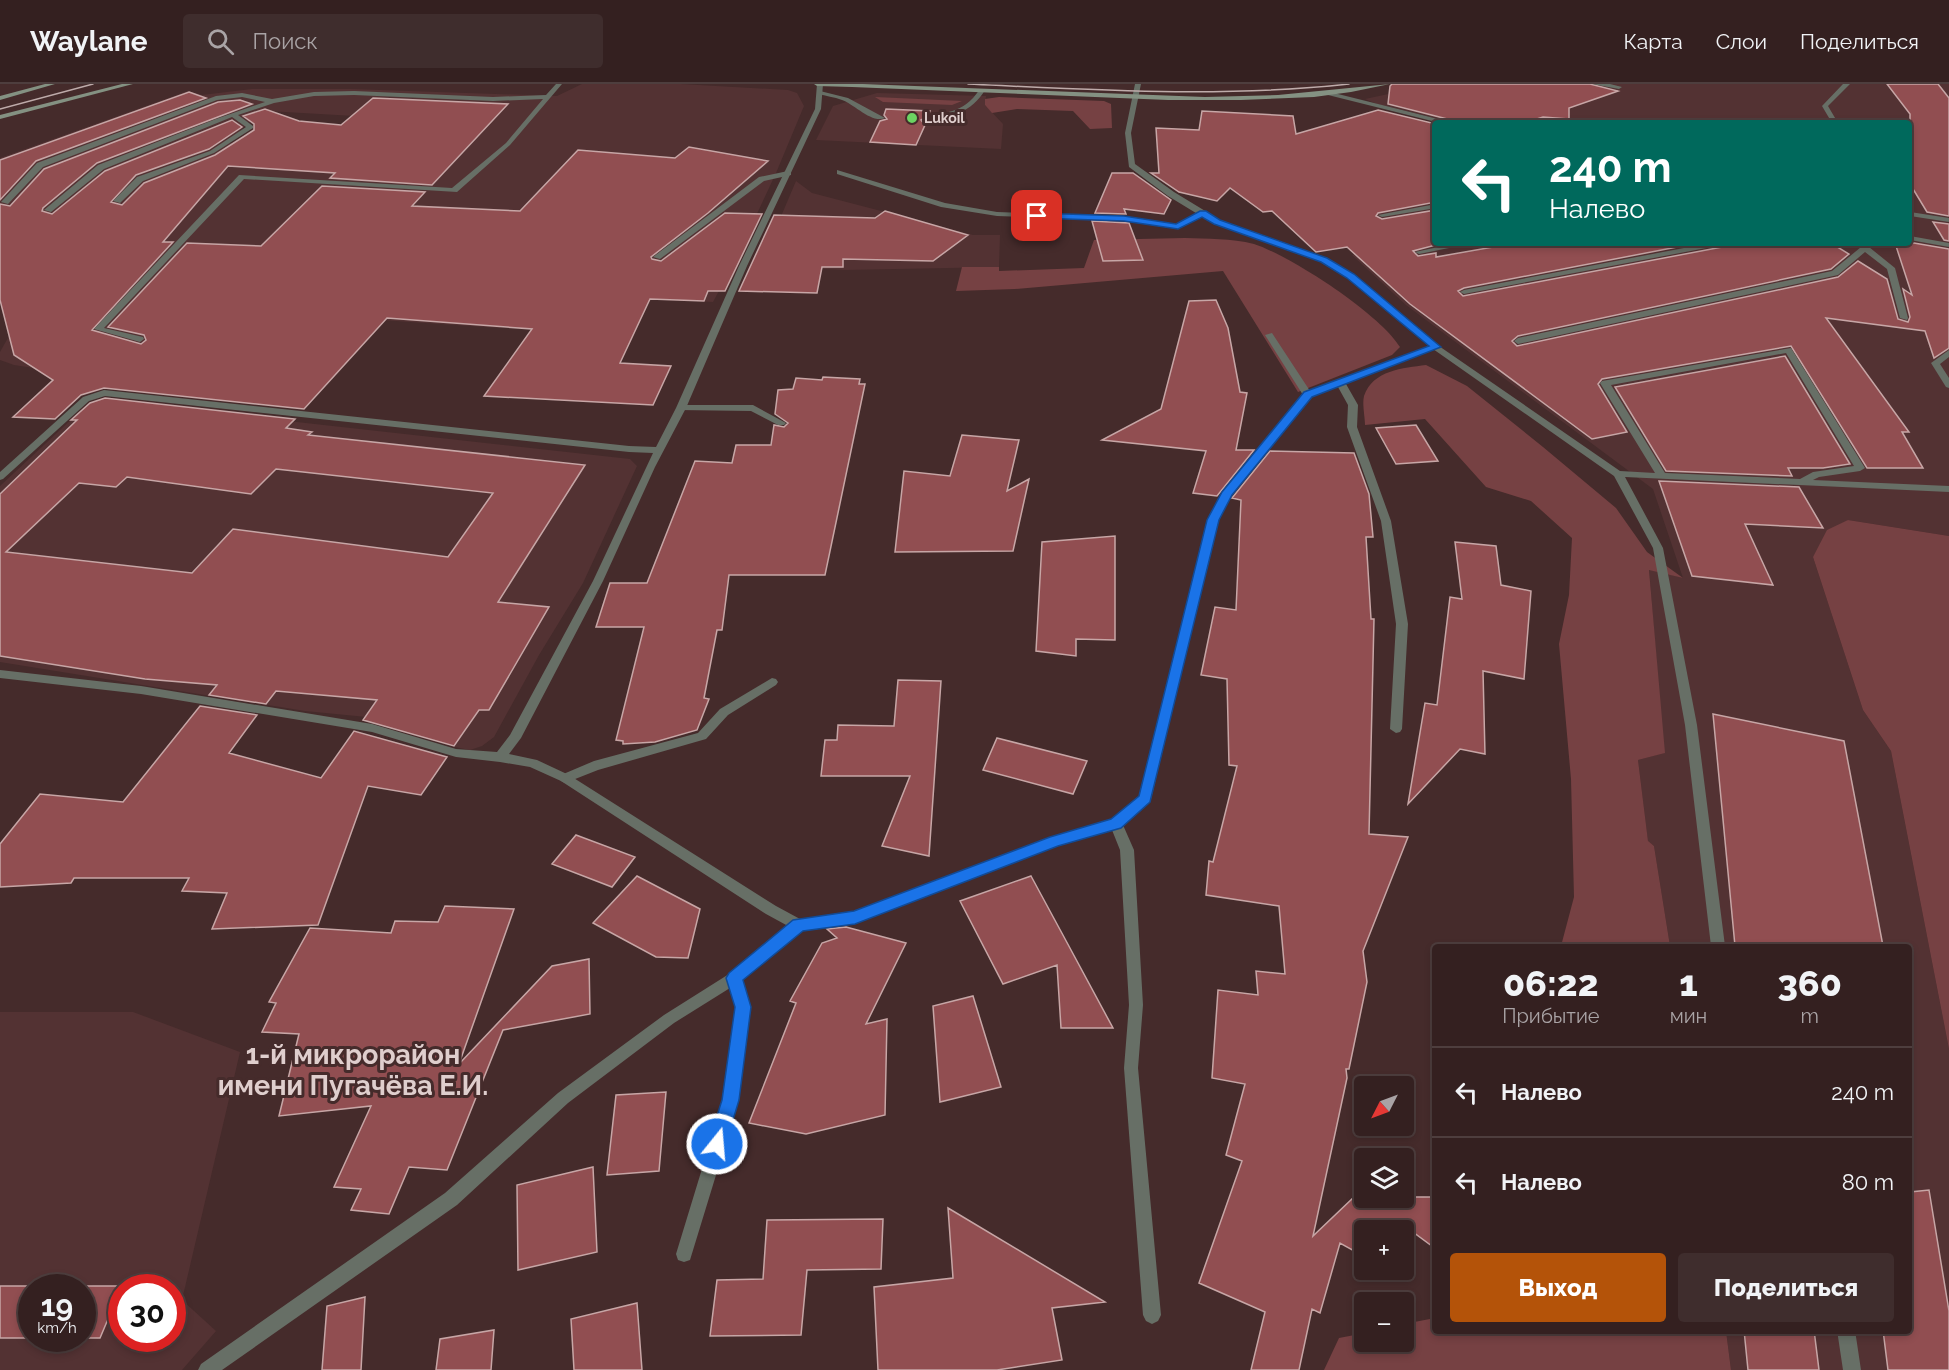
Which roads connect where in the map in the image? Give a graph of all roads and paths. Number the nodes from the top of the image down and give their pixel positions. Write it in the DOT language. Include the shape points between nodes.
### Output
graph roads {
  1 [pos="52,84"];
  2 [pos="130,84"];
  3 [pos="559,84"];
  4 [pos="1138,84"];
  5 [pos="1388,84"];
  6 [pos="1595,84"];
  7 [pos="1847,84"];
  8 [pos="819,86"];
  9 [pos="1619,87"];
  10 [pos="982,90"];
  11 [pos="1330,94"];
  12 [pos="1135,96"];
  13 [pos="548,97"];
  14 [pos="0,98"];
  15 [pos="273,101"];
  16 [pos="233,115"];
  17 [pos="0,117"];
  18 [pos="882,118"];
  19 [pos="1436,120"];
  20 [pos="1833,120"];
  21 [pos="926,121"];
  22 [pos="788,172"];
  23 [pos="840,172"];
  24 [pos="117,201"];
  25 [pos="5,202"];
  26 [pos="1432,207"];
  27 [pos="48,210"];
  28 [pos="1203,213"];
  29 [pos="1912,214"];
  30 [pos="1382,215"];
  31 [pos="1949,220"];
  32 [pos="1912,238"];
  33 [pos="1949,245"];
  34 [pos="1453,246"];
  35 [pos="1706,246"];
  36 [pos="1864,246"];
  37 [pos="1866,246"];
  38 [pos="1419,252"];
  39 [pos="657,257"];
  40 [pos="1464,292"];
  41 [pos="1904,318"];
  42 [pos="1269,335"];
  43 [pos="140,339"];
  44 [pos="1518,341"];
  45 [pos="1436,347"];
  46 [pos="1949,353"];
  47 [pos="1341,384"];
  48 [pos="1949,385"];
  49 [pos="1308,394"];
  50 [pos="681,408"];
  51 [pos="781,423"];
  52 [pos="658,450"];
  53 [pos="1618,474"];
  54 [pos="1662,476"];
  55 [pos="0,477"];
  56 [pos="1803,482"];
  57 [pos="1949,489"];
  58 [pos="0,675"];
  59 [pos="772,682"];
  60 [pos="1396,729"];
  61 [pos="500,757"];
  62 [pos="565,778"];
  63 [pos="1116,824"];
  64 [pos="799,925"];
  65 [pos="1718,944"];
  66 [pos="734,978"];
  67 [pos="684,1254"];
  68 [pos="1152,1315"];
  69 [pos="1847,1334"];
  70 [pos="207,1370"];
  71 [pos="1852,1370"];
  1 -- 14 [label="main road"];
  2 -- 17 [label="main road"];
  3 -- 13 [label="street"];
  4 -- 12 [label="street"];
  5 -- 11 [label="main road"];
  6 -- 9 [label="street"];
  7 -- 20 [label="street" via="1825,106"];
  8 -- 10 [label="main road"];
  8 -- 18 [label="street"];
  8 -- 22 [label="street" via="818,109"];
  10 -- 12 [label="main road"];
  10 -- 21 [label="street" via="978,99 953,116"];
  11 -- 12 [label="main road" via="1211,100"];
  11 -- 19 [label="street"];
  12 -- 28 [label="street" via="1128,133 1132,165"];
  13 -- 15 [label="street" via="493,99 354,93"];
  13 -- 43 [label="street" via="508,144 454,190 242,177 98,329"];
  15 -- 16 [label="street"];
  15 -- 25 [label="street" via="242,94 194,106 40,165"];
  16 -- 24 [label="street" via="251,127 212,152 140,179"];
  16 -- 27 [label="street" via="101,167"];
  22 -- 39 [label="street" via="762,179"];
  22 -- 50 [label="street"];
  23 -- 28 [label="street" via="944,205 997,214 1124,218 1178,227"];
  26 -- 30 [label="street"];
  28 -- 45 [label="street" via="1217,222 1324,260 1351,276"];
  29 -- 31 [label="street"];
  32 -- 33 [label="street"];
  34 -- 38 [label="street"];
  35 -- 40 [label="street"];
  36 -- 44 [label="street" via="1835,273"];
  37 -- 41 [label="street" via="1891,268"];
  42 -- 49 [label="street"];
  45 -- 47 [label="street"];
  45 -- 53 [label="street"];
  46 -- 48 [label="street" via="1935,363"];
  47 -- 49 [label="street"];
  47 -- 60 [label="street" via="1353,405 1352,428 1386,521 1402,624"];
  49 -- 63 [label="street" via="1226,494 1213,520 1145,799"];
  50 -- 51 [label="street" via="753,408"];
  50 -- 52 [label="street"];
  52 -- 55 [label="street" via="104,393 86,399"];
  52 -- 61 [label="street" via="598,581 515,738"];
  53 -- 54 [label="street"];
  53 -- 65 [label="street" via="1658,548 1691,725"];
  54 -- 56 [label="street"];
  54 -- 56 [label="street" via="1605,383 1788,350 1860,468 1816,474"];
  56 -- 57 [label="street"];
  58 -- 61 [label="street" via="141,690 372,728 456,753"];
  59 -- 62 [label="street" via="724,712 702,736"];
  61 -- 62 [label="street" via="533,763"];
  62 -- 64 [label="street"];
  63 -- 64 [label="street" via="1055,841 855,918"];
  63 -- 68 [label="street" via="1128,850 1136,1005 1131,1068"];
  64 -- 66 [label="street"];
  66 -- 67 [label="street" via="743,1007 731,1100"];
  66 -- 70 [label="street" via="669,1019 563,1098 451,1199"];
  69 -- 71 [label="street"];
}
